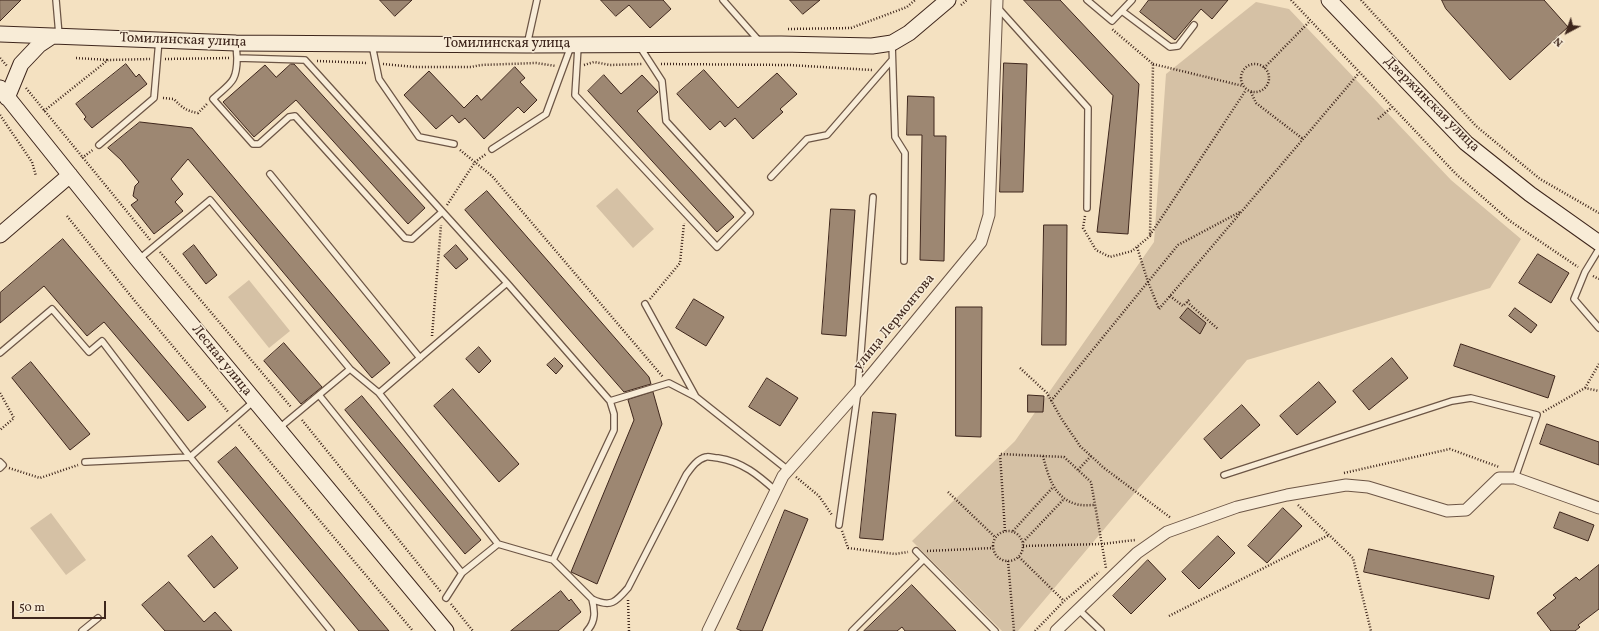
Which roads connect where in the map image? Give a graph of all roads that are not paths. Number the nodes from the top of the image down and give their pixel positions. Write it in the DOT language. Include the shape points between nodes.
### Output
graph roads {
  1 [pos="56,0"];
  2 [pos="537,0"];
  3 [pos="723,0"];
  4 [pos="948,0"];
  5 [pos="1088,0"];
  6 [pos="1132,0"];
  7 [pos="1329,0"];
  8 [pos="997,3"];
  9 [pos="1122,11"];
  10 [pos="1194,25"];
  11 [pos="0,34"];
  12 [pos="55,37"];
  13 [pos="159,40"];
  14 [pos="892,43"];
  15 [pos="372,44"];
  16 [pos="575,44"];
  17 [pos="762,44"];
  18 [pos="527,45"];
  19 [pos="639,45"];
  20 [pos="236,50"];
  21 [pos="892,60"];
  22 [pos="2,96"];
  23 [pos="454,144"];
  24 [pos="99,145"];
  25 [pos="492,149"];
  26 [pos="270,174"];
  27 [pos="70,176"];
  28 [pos="770,177"];
  29 [pos="873,197"];
  30 [pos="1087,208"];
  31 [pos="442,212"];
  32 [pos="0,235"];
  33 [pos="1599,242"];
  34 [pos="1599,250"];
  35 [pos="138,260"];
  36 [pos="904,261"];
  37 [pos="507,283"];
  38 [pos="646,304"];
  39 [pos="1599,328"];
  40 [pos="0,353"];
  41 [pos="420,358"];
  42 [pos="350,369"];
  43 [pos="858,391"];
  44 [pos="379,393"];
  45 [pos="319,395"];
  46 [pos="696,397"];
  47 [pos="254,401"];
  48 [pos="610,402"];
  49 [pos="278,429"];
  50 [pos="190,458"];
  51 [pos="85,462"];
  52 [pos="788,470"];
  53 [pos="1224,475"];
  54 [pos="1515,478"];
  55 [pos="776,491"];
  56 [pos="1599,508"];
  57 [pos="840,525"];
  58 [pos="498,544"];
  59 [pos="916,551"];
  60 [pos="924,559"];
  61 [pos="552,560"];
  62 [pos="462,573"];
  63 [pos="446,598"];
  64 [pos="592,599"];
  65 [pos="1079,610"];
  66 [pos="98,618"];
  67 [pos="82,631"];
  68 [pos="331,631"];
  69 [pos="446,631"];
  70 [pos="587,631"];
  71 [pos="708,631"];
  72 [pos="852,631"];
  73 [pos="995,631"];
  74 [pos="1056,631"];
  75 [pos="1101,631"];
  1 -- 12 [label="lane"];
  2 -- 18 [label="lane"];
  3 -- 17 [label="lane"];
  4 -- 14 [label="street, Томилинская улица" via="909,34"];
  5 -- 9 [label="lane" via="1112,21"];
  6 -- 9 [label="lane"];
  7 -- 33 [label="street, Дзержинская улица" via="1466,143 1530,194"];
  8 -- 30 [label="lane" via="1088,108"];
  8 -- 43 [label="street, улица Лермонтова" via="989,214 981,242"];
  9 -- 10 [label="lane" via="1170,47 1178,46"];
  11 -- 12 [label="street, Томилинская улица"];
  12 -- 13 [label="street, Томилинская улица"];
  12 -- 22 [label="street" via="39,45 21,64"];
  13 -- 20 [label="street, Томилинская улица"];
  13 -- 24 [label="lane" via="154,98"];
  14 -- 17 [label="street, Томилинская улица" via="872,46"];
  14 -- 21 [label="lane"];
  15 -- 18 [label="street, Томилинская улица"];
  15 -- 20 [label="street, Томилинская улица"];
  15 -- 23 [label="lane" via="379,79 419,137"];
  16 -- 18 [label="street, Томилинская улица"];
  16 -- 19 [label="street, Томилинская улица"];
  16 -- 19 [label="lane" via="575,96 717,247 750,213 666,121 662,81"];
  16 -- 25 [label="lane" via="563,67 546,114"];
  17 -- 19 [label="street, Томилинская улица"];
  20 -- 31 [label="lane" via="305,60"];
  20 -- 31 [label="lane" via="235,78 213,99 253,144 259,144 289,116 295,116 404,238 412,239"];
  21 -- 28 [label="lane" via="827,134 807,139"];
  21 -- 36 [label="lane" via="895,137 905,153"];
  22 -- 27 [label="street, Лесная улица"];
  26 -- 41 [label="lane"];
  27 -- 32 [label="street"];
  27 -- 35 [label="street, Лесная улица"];
  29 -- 43 [label="lane"];
  31 -- 37 [label="lane"];
  34 -- 39 [label="lane" via="1585,272 1574,299"];
  35 -- 42 [label="lane" via="210,200"];
  35 -- 47 [label="street, Лесная улица"];
  37 -- 41 [label="lane"];
  37 -- 48 [label="lane"];
  38 -- 46 [label="lane"];
  40 -- 50 [label="lane" via="52,309 89,352 102,341"];
  41 -- 44 [label="lane"];
  42 -- 44 [label="lane"];
  42 -- 45 [label="lane"];
  43 -- 52 [label="street, улица Лермонтова"];
  43 -- 57 [label="lane"];
  44 -- 58 [label="lane"];
  45 -- 49 [label="lane"];
  45 -- 62 [label="lane"];
  46 -- 48 [label="lane" via="669,383"];
  46 -- 52 [label="lane"];
  47 -- 49 [label="street, Лесная улица"];
  47 -- 50 [label="lane"];
  48 -- 61 [label="lane" via="614,414 614,430"];
  49 -- 69 [label="street, Лесная улица"];
  50 -- 51 [label="lane"];
  50 -- 68 [label="lane"];
  52 -- 55 [label="street, улица Лермонтова"];
  53 -- 54 [label="lane" via="1452,401 1471,398 1537,415"];
  54 -- 56 [label="street"];
  54 -- 65 [label="street" via="1499,478 1466,510 1447,511 1368,487 1353,485 1287,495 1237,507 1167,532 1137,553"];
  55 -- 64 [label="lane" via="743,465 706,457 696,462 686,475 628,588 611,604"];
  55 -- 71 [label="street, улица Лермонтова"];
  58 -- 61 [label="lane"];
  58 -- 62 [label="lane"];
  59 -- 60 [label="lane"];
  60 -- 72 [label="lane"];
  60 -- 73 [label="lane"];
  61 -- 64 [label="lane"];
  62 -- 63 [label="lane"];
  64 -- 70 [label="lane" via="594,619"];
  65 -- 74 [label="street"];
  65 -- 75 [label="lane"];
  66 -- 67 [label="lane"];
}
